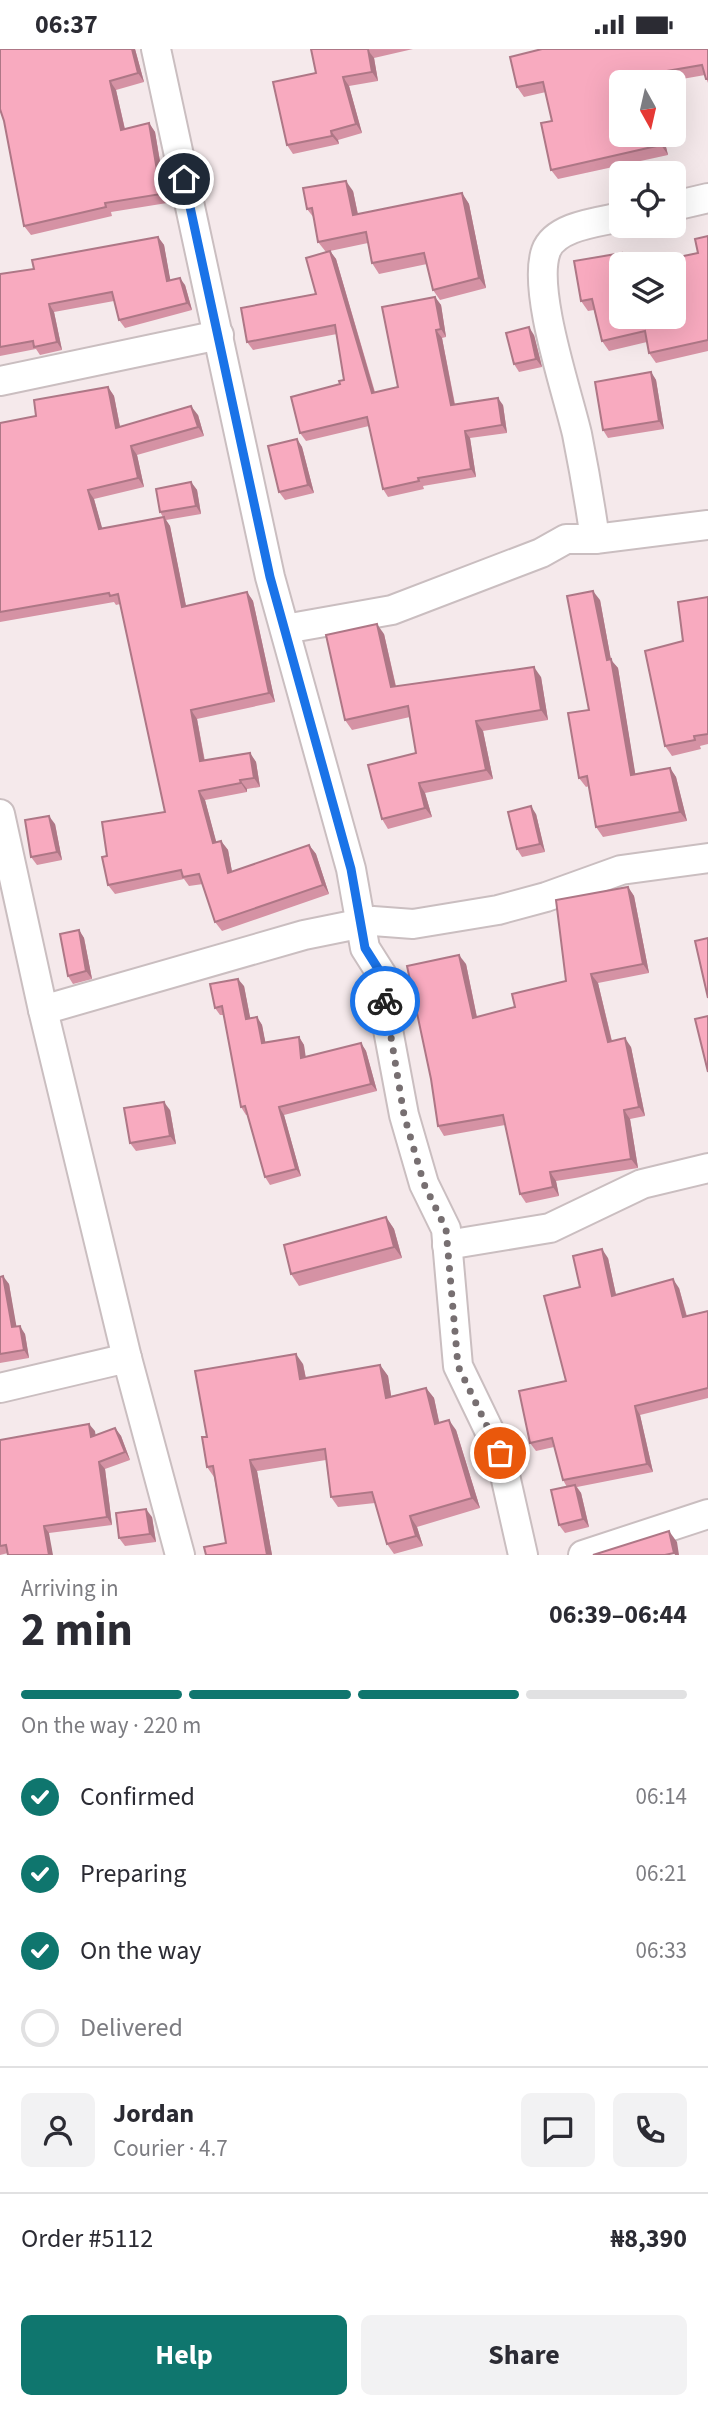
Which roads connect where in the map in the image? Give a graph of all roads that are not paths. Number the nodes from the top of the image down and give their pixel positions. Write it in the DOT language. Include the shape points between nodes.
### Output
graph roads {
  1 [pos="156,49"];
  2 [pos="708,198"];
  3 [pos="686,203"];
  4 [pos="609,220"];
  5 [pos="219,335"];
  6 [pos="0,381"];
  7 [pos="708,525"];
  8 [pos="595,539"];
  9 [pos="285,629"];
  10 [pos="0,816"];
  11 [pos="708,858"];
  12 [pos="360,924"];
  13 [pos="43,1010"];
  14 [pos="708,1168"];
  15 [pos="447,1245"];
  16 [pos="127,1358"];
  17 [pos="0,1388"];
  18 [pos="708,1514"];
  19 [pos="180,1555"];
  20 [pos="523,1555"];
  21 [pos="583,1555"];
  1 -- 5 [label="street"];
  2 -- 3 [label="street"];
  4 -- 8 [label="street" via="560,235 547,249 544,265 544,294"];
  5 -- 6 [label="street"];
  5 -- 9 [label="street"];
  7 -- 8 [label="street"];
  8 -- 9 [label="street" via="566,539 541,553 391,610"];
  9 -- 12 [label="street" via="351,869"];
  10 -- 13 [label="street"];
  11 -- 12 [label="street" via="621,870 498,910 413,924"];
  12 -- 13 [label="street" via="304,935"];
  12 -- 15 [label="street" via="365,948 384,978 386,1019 404,1115 424,1184 446,1229"];
  13 -- 16 [label="street"];
  14 -- 15 [label="street" via="642,1184 550,1228"];
  15 -- 20 [label="street" via="458,1366 500,1453"];
  16 -- 17 [label="street"];
  16 -- 19 [label="street"];
  18 -- 21 [label="street"];
}
